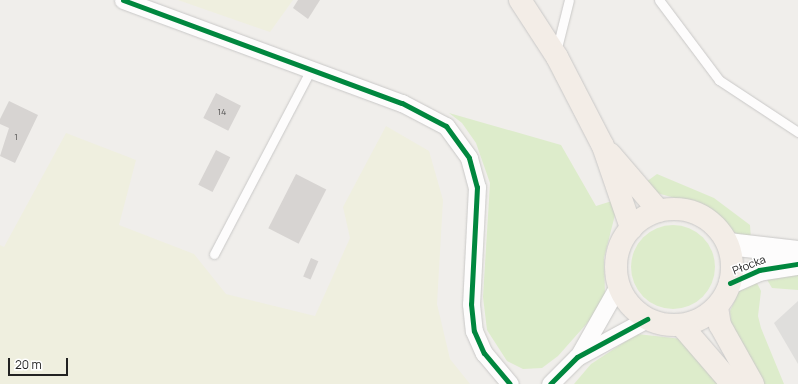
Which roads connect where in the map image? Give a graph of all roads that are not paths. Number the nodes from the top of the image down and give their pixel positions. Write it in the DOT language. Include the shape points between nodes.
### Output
graph roads {
  1 [pos="122,0"];
  2 [pos="520,0"];
  3 [pos="569,0"];
  4 [pos="659,0"];
  5 [pos="557,57"];
  6 [pos="311,69"];
  7 [pos="798,132"];
  8 [pos="603,146"];
  9 [pos="659,211"];
  10 [pos="631,228"];
  11 [pos="728,244"];
  12 [pos="798,252"];
  13 [pos="214,254"];
  14 [pos="798,264"];
  15 [pos="730,283"];
  16 [pos="618,286"];
  17 [pos="717,307"];
  18 [pos="647,319"];
  19 [pos="681,326"];
  20 [pos="577,357"];
  21 [pos="510,384"];
  22 [pos="550,384"];
  23 [pos="732,384"];
  24 [pos="753,384"];
  1 -- 6 [label="street"];
  2 -- 5 [label="main road"];
  3 -- 5 [label="lane" via="557,37"];
  4 -- 7 [label="lane" via="719,80"];
  5 -- 8 [label="main road"];
  6 -- 13 [label="lane"];
  6 -- 21 [label="street" via="420,110 446,126 463,146 474,172 478,203 471,290 474,331 484,354"];
  8 -- 9 [label="main road"];
  8 -- 10 [label="main road"];
  9 -- 10 [label="main road"];
  9 -- 11 [label="main road" via="680,209 700,215 716,227"];
  10 -- 16 [label="main road" via="617,255"];
  11 -- 12 [label="street, Płocka"];
  11 -- 15 [label="main road" via="732,259"];
  14 -- 15 [label="street, Płocka" via="759,270"];
  15 -- 17 [label="main road"];
  16 -- 18 [label="main road" via="630,305"];
  16 -- 20 [label="street"];
  17 -- 19 [label="main road" via="697,321"];
  17 -- 24 [label="main road" via="723,330"];
  18 -- 19 [label="main road"];
  18 -- 20 [label="street"];
  19 -- 23 [label="main road"];
  20 -- 22 [label="street"];
}
